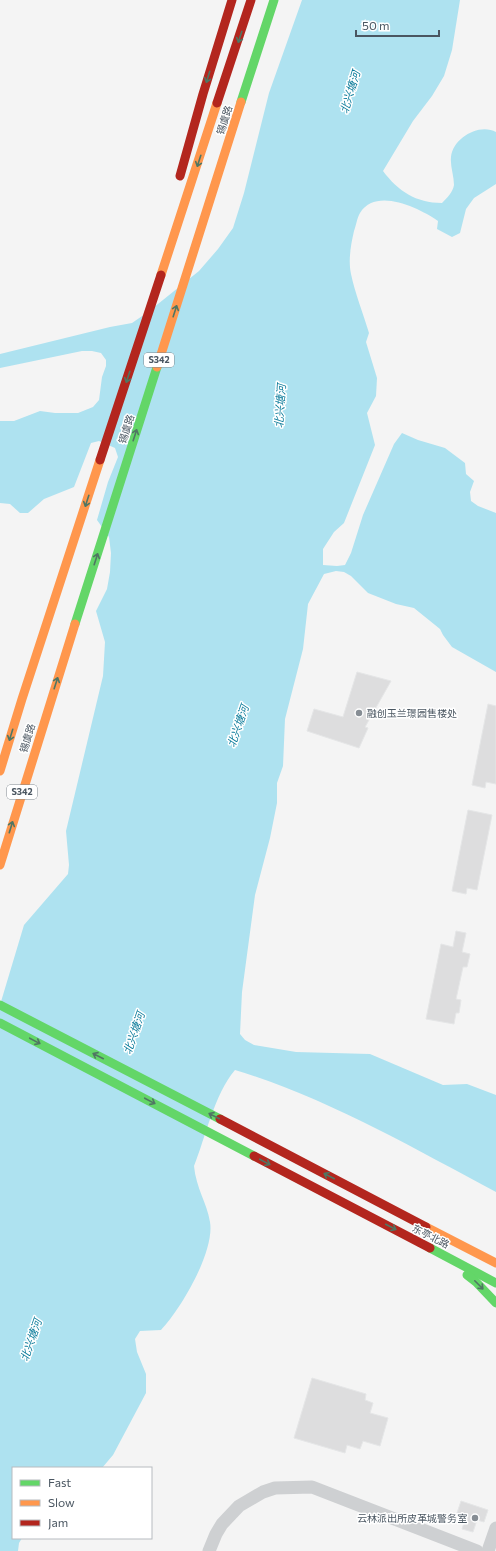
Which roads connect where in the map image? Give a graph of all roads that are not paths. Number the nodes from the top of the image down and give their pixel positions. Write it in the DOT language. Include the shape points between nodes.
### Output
graph roads {
  1 [pos="232,0"];
  2 [pos="251,0"];
  3 [pos="274,0"];
  4 [pos="178,184"];
  5 [pos="166,232"];
  6 [pos="136,352"];
  7 [pos="0,771"];
  8 [pos="0,865"];
  9 [pos="0,1005"];
  10 [pos="0,1023"];
  11 [pos="469,1249"];
  12 [pos="438,1251"];
  13 [pos="496,1252"];
  14 [pos="496,1263"];
  15 [pos="496,1283"];
  16 [pos="496,1303"];
  17 [pos="496,1528"];
  18 [pos="209,1551"];
  19 [pos="477,1551"];
  20 [pos="488,1551"];
  1 -- 4 [label="main road, one-way"];
  2 -- 6 [label="main road, 锡虞路 / S342, one-way"];
  8 -- 3 [label="main road, 锡虞路 / S342, one-way"];
  5 -- 6 [label="main road"];
  6 -- 7 [label="main road, 锡虞路 / S342, one-way"];
  11 -- 9 [label="main road, 东亭北路, one-way"];
  10 -- 12 [label="main road, 东亭北路, one-way"];
  11 -- 13 [label="main road"];
  11 -- 14 [label="main road, 东亭北路"];
  12 -- 15 [label="main road, 东亭北路"];
  12 -- 16 [label="main road, one-way" via="476,1282"];
  17 -- 20 [label="street"];
  18 -- 19 [label="street" via="222,1524 239,1506 275,1488 312,1487"];
}
